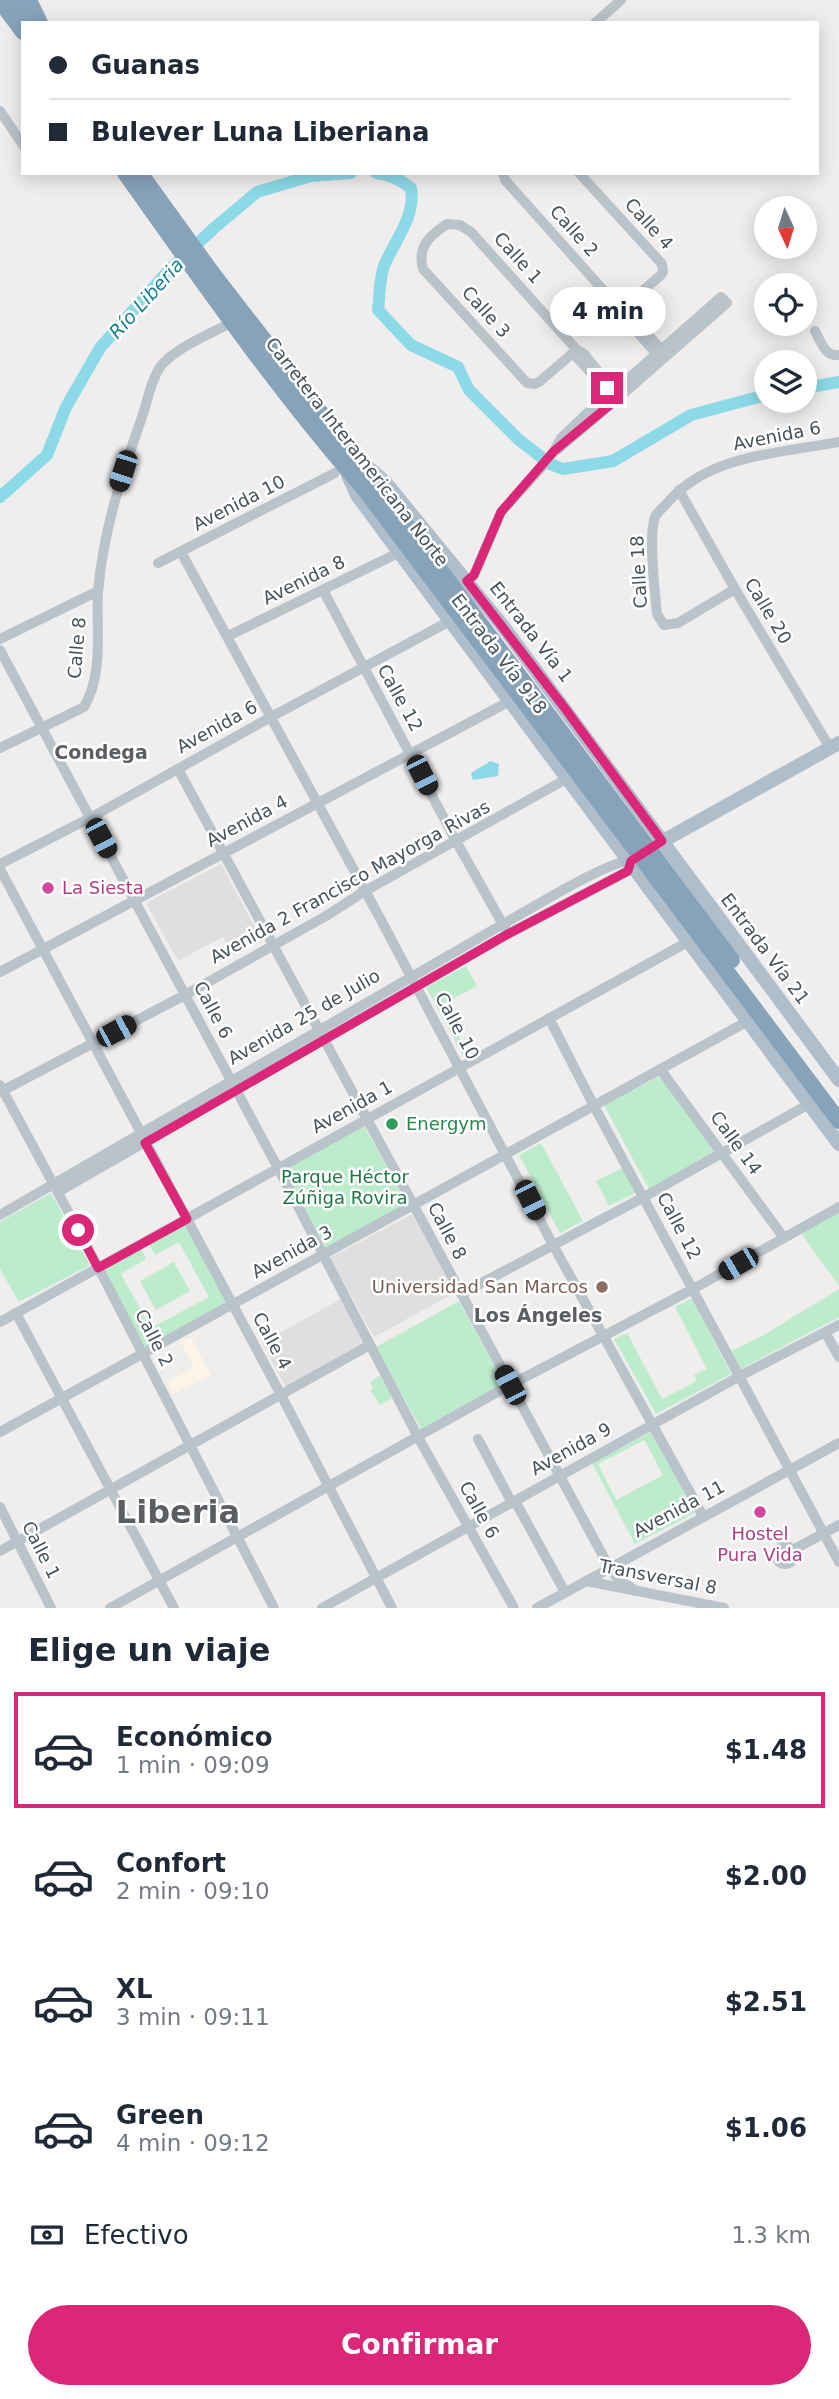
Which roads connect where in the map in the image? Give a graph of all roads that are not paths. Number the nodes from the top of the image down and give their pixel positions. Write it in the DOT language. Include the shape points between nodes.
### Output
graph roads {
  1 [pos="14,0"];
  2 [pos="29,0"];
  3 [pos="621,0"];
  4 [pos="0,1"];
  5 [pos="0,12"];
  6 [pos="30,21"];
  7 [pos="39,21"];
  8 [pos="597,21"];
  9 [pos="21,29"];
  10 [pos="21,37"];
  11 [pos="0,111"];
  12 [pos="21,142"];
  13 [pos="127,175"];
  14 [pos="141,175"];
  15 [pos="504,175"];
  16 [pos="581,175"];
  17 [pos="460,225"];
  18 [pos="175,232"];
  19 [pos="208,278"];
  20 [pos="623,309"];
  21 [pos="232,322"];
  22 [pos="817,335"];
  23 [pos="574,351"];
  24 [pos="662,355"];
  25 [pos="839,355"];
  26 [pos="613,393"];
  27 [pos="839,442"];
  28 [pos="345,465"];
  29 [pos="370,487"];
  30 [pos="679,490"];
  31 [pos="656,516"];
  32 [pos="181,552"];
  33 [pos="394,555"];
  34 [pos="158,563"];
  35 [pos="467,581"];
  36 [pos="735,589"];
  37 [pos="323,590"];
  38 [pos="98,591"];
  39 [pos="450,621"];
  40 [pos="228,636"];
  41 [pos="0,639"];
  42 [pos="0,650"];
  43 [pos="364,668"];
  44 [pos="510,701"];
  45 [pos="271,716"];
  46 [pos="42,728"];
  47 [pos="834,746"];
  48 [pos="0,748"];
  49 [pos="596,749"];
  50 [pos="411,754"];
  51 [pos="606,764"];
  52 [pos="178,769"];
  53 [pos="568,778"];
  54 [pos="317,803"];
  55 [pos="90,818"];
  56 [pos="456,841"];
  57 [pos="662,841"];
  58 [pos="224,853"];
  59 [pos="631,861"];
  60 [pos="0,864"];
  61 [pos="0,869"];
  62 [pos="365,891"];
  63 [pos="134,901"];
  64 [pos="722,923"];
  65 [pos="506,929"];
  66 [pos="689,941"];
  67 [pos="274,945"];
  68 [pos="43,949"];
  69 [pos="0,972"];
  70 [pos="414,982"];
  71 [pos="185,995"];
  72 [pos="550,1018"];
  73 [pos="748,1021"];
  74 [pos="323,1035"];
  75 [pos="93,1043"];
  76 [pos="460,1068"];
  77 [pos="660,1069"];
  78 [pos="839,1080"];
  79 [pos="233,1086"];
  80 [pos="1,1089"];
  81 [pos="809,1104"];
  82 [pos="839,1104"];
  83 [pos="594,1106"];
  84 [pos="366,1119"];
  85 [pos="839,1121"];
  86 [pos="143,1138"];
  87 [pos="839,1144"];
  88 [pos="722,1153"];
  89 [pos="506,1154"];
  90 [pos="278,1168"];
  91 [pos="56,1188"];
  92 [pos="644,1197"];
  93 [pos="413,1205"];
  94 [pos="839,1207"];
  95 [pos="0,1215"];
  96 [pos="187,1219"];
  97 [pos="784,1238"];
  98 [pos="553,1245"];
  99 [pos="322,1255"];
  100 [pos="98,1268"];
  101 [pos="693,1289"];
  102 [pos="461,1294"];
  103 [pos="233,1304"];
  104 [pos="16,1313"];
  105 [pos="0,1322"];
  106 [pos="839,1325"];
  107 [pos="825,1332"];
  108 [pos="605,1336"];
  109 [pos="370,1345"];
  110 [pos="143,1354"];
  111 [pos="839,1357"];
  112 [pos="740,1376"];
  113 [pos="510,1385"];
  114 [pos="281,1395"];
  115 [pos="61,1399"];
  116 [pos="652,1424"];
  117 [pos="0,1432"];
  118 [pos="418,1437"];
  119 [pos="478,1439"];
  120 [pos="839,1443"];
  121 [pos="190,1445"];
  122 [pos="789,1471"];
  123 [pos="559,1475"];
  124 [pos="328,1488"];
  125 [pos="111,1489"];
  126 [pos="514,1502"];
  127 [pos="0,1507"];
  128 [pos="703,1516"];
  129 [pos="839,1525"];
  130 [pos="468,1527"];
  131 [pos="823,1534"];
  132 [pos="238,1538"];
  133 [pos="17,1542"];
  134 [pos="793,1550"];
  135 [pos="0,1551"];
  136 [pos="839,1562"];
  137 [pos="609,1567"];
  138 [pos="377,1579"];
  139 [pos="159,1581"];
  140 [pos="586,1581"];
  141 [pos="636,1591"];
  142 [pos="565,1592"];
  143 [pos="51,1608"];
  144 [pos="110,1608"];
  145 [pos="174,1608"];
  146 [pos="274,1608"];
  147 [pos="322,1608"];
  148 [pos="392,1608"];
  149 [pos="514,1608"];
  150 [pos="537,1608"];
  151 [pos="724,1608"];
  1 -- 6 [label="highway"];
  2 -- 7 [label="highway"];
  3 -- 8 [label="street"];
  4 -- 9 [label="highway"];
  5 -- 10 [label="highway"];
  11 -- 12 [label="street"];
  13 -- 18 [label="highway, Carretera Interamericana Norte"];
  14 -- 18 [label="highway, Carretera Interamericana Norte"];
  15 -- 20 [label="street, Calle 2"];
  16 -- 20 [label="street, Calle 4" via="662,264 661,275"];
  17 -- 23 [label="street, Calle 1"];
  17 -- 23 [label="street, Calle 3" via="447,224 431,236 422,247 423,269 527,383 539,382"];
  18 -- 19 [label="highway, Carretera Interamericana Norte"];
  19 -- 21 [label="highway, Carretera Interamericana Norte"];
  19 -- 28 [label="highway, Carretera Interamericana Norte"];
  20 -- 24 [label="street, Calle 2"];
  21 -- 28 [label="highway, Carretera Interamericana Norte"];
  21 -- 38 [label="street, Calle 8" via="171,356 151,385 115,497"];
  22 -- 25 [label="street" via="826,352"];
  23 -- 26 [label="street, Calle 1" via="584,354"];
  24 -- 24 [label="street" via="727,303 720,297"];
  24 -- 26 [label="street"];
  26 -- 35 [label="street" via="501,512 474,575"];
  27 -- 30 [label="street, Avenida 6" via="722,465"];
  28 -- 29 [label="highway, Carretera Interamericana Norte"];
  28 -- 32 [label="street, Avenida 10"];
  28 -- 35 [label="main road, Entrada Vía 1" via="386,482"];
  28 -- 39 [label="main road, Entrada Vía 918" via="358,495"];
  29 -- 82 [label="highway, Carretera Interamericana Norte"];
  29 -- 85 [label="highway, Carretera Interamericana Norte"];
  30 -- 31 [label="street, Avenida 6"];
  30 -- 36 [label="street, Calle 20"];
  31 -- 36 [label="street, Calle 18" via="657,614 664,625 678,623"];
  32 -- 34 [label="street, Avenida 10"];
  32 -- 40 [label="street, Calle 10"];
  33 -- 37 [label="street, Avenida 8"];
  35 -- 49 [label="main road, Entrada Vía 1"];
  36 -- 47 [label="street, Calle 20"];
  37 -- 40 [label="street, Avenida 8"];
  37 -- 43 [label="street, Calle 12"];
  38 -- 41 [label="street"];
  38 -- 46 [label="street, Calle 8" via="96,659 89,697 83,706"];
  39 -- 43 [label="street, Avenida 6"];
  39 -- 44 [label="main road, Entrada Vía 918"];
  40 -- 45 [label="street, Calle 10"];
  42 -- 46 [label="street, Calle 6"];
  43 -- 45 [label="street, Avenida 6"];
  43 -- 50 [label="street, Calle 12"];
  44 -- 50 [label="street, Avenida 4"];
  44 -- 53 [label="main road, Entrada Vía 918"];
  45 -- 52 [label="street, Avenida 6"];
  45 -- 54 [label="street, Calle 10"];
  46 -- 48 [label="street"];
  46 -- 55 [label="street, Calle 6"];
  47 -- 57 [label="main road, Avenida 25 de Julio"];
  49 -- 51 [label="main road, Entrada Vía 1"];
  49 -- 53 [label="street" via="570,769"];
  50 -- 54 [label="street, Avenida 4"];
  50 -- 56 [label="street, Calle 12"];
  51 -- 53 [label="street" via="580,781"];
  51 -- 57 [label="main road, Entrada Vía 1"];
  52 -- 55 [label="street, Avenida 6"];
  52 -- 58 [label="street, Calle 8"];
  53 -- 56 [label="street, Avenida 2 Francisco Mayorga Rivas"];
  53 -- 59 [label="main road, Entrada Vía 918"];
  54 -- 58 [label="street, Avenida 4"];
  54 -- 62 [label="street, Calle 10"];
  55 -- 60 [label="street, Avenida 6"];
  55 -- 63 [label="street, Calle 6"];
  56 -- 62 [label="street, Avenida 2 Francisco Mayorga Rivas"];
  56 -- 65 [label="street, Calle 12"];
  57 -- 59 [label="main road, Avenida 25 de Julio"];
  57 -- 64 [label="main road, Entrada Vía 21"];
  58 -- 63 [label="street, Avenida 4"];
  58 -- 67 [label="street, Calle 8"];
  59 -- 65 [label="street, Avenida 25 de Julio" via="592,876"];
  59 -- 66 [label="main road"];
  61 -- 68 [label="street, Calle 4"];
  62 -- 67 [label="street, Avenida 2 Francisco Mayorga Rivas"];
  62 -- 70 [label="street, Calle 10"];
  63 -- 68 [label="street, Avenida 4"];
  63 -- 71 [label="street, Calle 6"];
  64 -- 66 [label="street, Avenida 1"];
  64 -- 78 [label="main road, Entrada Vía 21"];
  65 -- 70 [label="street, Avenida 25 de Julio"];
  66 -- 72 [label="street, Avenida 1"];
  66 -- 73 [label="main road"];
  67 -- 71 [label="street, Avenida 2 Francisco Mayorga Rivas"];
  67 -- 74 [label="street, Calle 8"];
  68 -- 69 [label="street, Avenida 4"];
  68 -- 75 [label="street, Calle 4"];
  70 -- 74 [label="street, Avenida 25 de Julio"];
  70 -- 76 [label="street, Calle 10"];
  71 -- 75 [label="street, Avenida 2 Francisco Mayorga Rivas"];
  71 -- 79 [label="street, Calle 6"];
  72 -- 76 [label="street, Avenida 1"];
  72 -- 83 [label="street, Calle 12"];
  73 -- 77 [label="street, Avenida 3"];
  73 -- 81 [label="main road"];
  74 -- 79 [label="street, Avenida 25 de Julio"];
  74 -- 84 [label="street, Calle 8"];
  75 -- 80 [label="street, Avenida 2 Francisco Mayorga Rivas"];
  75 -- 86 [label="street, Calle 4"];
  76 -- 84 [label="street, Avenida 1"];
  76 -- 89 [label="street, Calle 10"];
  77 -- 83 [label="street, Avenida 3"];
  77 -- 88 [label="street, Calle 14"];
  79 -- 86 [label="street, Avenida 25 de Julio"];
  79 -- 90 [label="street, Calle 6"];
  80 -- 91 [label="street, Calle 2"];
  81 -- 87 [label="main road"];
  81 -- 88 [label="street"];
  83 -- 89 [label="street, Avenida 3"];
  83 -- 92 [label="street, Calle 12"];
  84 -- 90 [label="street, Avenida 1"];
  84 -- 93 [label="street, Calle 8"];
  86 -- 91 [label="street, Avenida 25 de Julio"];
  86 -- 96 [label="street, Calle 4"];
  88 -- 92 [label="street"];
  88 -- 97 [label="street, Calle 14"];
  89 -- 93 [label="street, Avenida 3"];
  89 -- 98 [label="street, Calle 10"];
  90 -- 96 [label="street, Avenida 1"];
  90 -- 99 [label="street, Calle 6"];
  91 -- 95 [label="street, Avenida 25 de Julio"];
  91 -- 100 [label="street, Calle 2"];
  92 -- 98 [label="street"];
  92 -- 101 [label="street, Calle 12"];
  93 -- 99 [label="street, Avenida 3"];
  93 -- 102 [label="street, Calle 8"];
  94 -- 97 [label="street"];
  96 -- 100 [label="street, Avenida 1"];
  96 -- 103 [label="street, Calle 4"];
  97 -- 101 [label="street"];
  98 -- 102 [label="street"];
  98 -- 108 [label="street, Calle 10"];
  99 -- 103 [label="street, Avenida 3"];
  99 -- 109 [label="street, Calle 6"];
  100 -- 104 [label="street, Avenida 1"];
  100 -- 110 [label="street, Calle 2"];
  101 -- 108 [label="street"];
  101 -- 112 [label="street, Calle 12"];
  102 -- 113 [label="street, Calle 8"];
  103 -- 110 [label="street, Avenida 3"];
  103 -- 114 [label="street, Calle 4"];
  104 -- 105 [label="street, Avenida 1"];
  104 -- 115 [label="street"];
  106 -- 107 [label="street, Avenida 9"];
  107 -- 111 [label="street"];
  107 -- 112 [label="street, Avenida 9"];
  108 -- 113 [label="street"];
  108 -- 116 [label="street, Calle 10"];
  109 -- 114 [label="street"];
  109 -- 118 [label="street, Calle 6"];
  110 -- 115 [label="street, Avenida 3"];
  110 -- 121 [label="street, Calle 2"];
  112 -- 116 [label="street, Avenida 9"];
  112 -- 122 [label="street, Calle 12"];
  113 -- 118 [label="street"];
  113 -- 123 [label="street, Calle 8"];
  114 -- 121 [label="street"];
  114 -- 124 [label="street, Calle 4"];
  115 -- 117 [label="street, Avenida 3"];
  115 -- 125 [label="street"];
  116 -- 123 [label="street, Avenida 9"];
  116 -- 128 [label="street, Calle 10"];
  118 -- 124 [label="street"];
  118 -- 130 [label="street, Calle 6"];
  119 -- 126 [label="street"];
  120 -- 122 [label="street, Avenida 11"];
  121 -- 125 [label="street"];
  121 -- 132 [label="street, Calle 2"];
  122 -- 128 [label="street, Avenida 11"];
  122 -- 131 [label="street, Calle 12"];
  123 -- 126 [label="street, Avenida 9"];
  123 -- 137 [label="street, Calle 8"];
  124 -- 132 [label="street"];
  124 -- 138 [label="street, Calle 4"];
  125 -- 133 [label="street"];
  125 -- 139 [label="street"];
  126 -- 130 [label="street, Avenida 9"];
  126 -- 142 [label="street"];
  127 -- 133 [label="street, Calle 1"];
  128 -- 137 [label="street, Avenida 11"];
  129 -- 131 [label="street"];
  130 -- 138 [label="street, Avenida 9"];
  130 -- 149 [label="street, Calle 6"];
  131 -- 134 [label="street"];
  131 -- 136 [label="street, Calle 12"];
  132 -- 139 [label="street"];
  132 -- 146 [label="street, Calle 2"];
  133 -- 135 [label="street"];
  133 -- 143 [label="street, Calle 1"];
  137 -- 140 [label="street, Avenida 11"];
  137 -- 141 [label="street, Calle 8"];
  138 -- 147 [label="street, Avenida 9"];
  138 -- 148 [label="street, Calle 4"];
  139 -- 144 [label="street"];
  139 -- 145 [label="street"];
  140 -- 141 [label="street, Transversal 8"];
  140 -- 142 [label="street, Avenida 11"];
  141 -- 151 [label="street, Transversal 8"];
  142 -- 150 [label="street, Avenida 11"];
}
